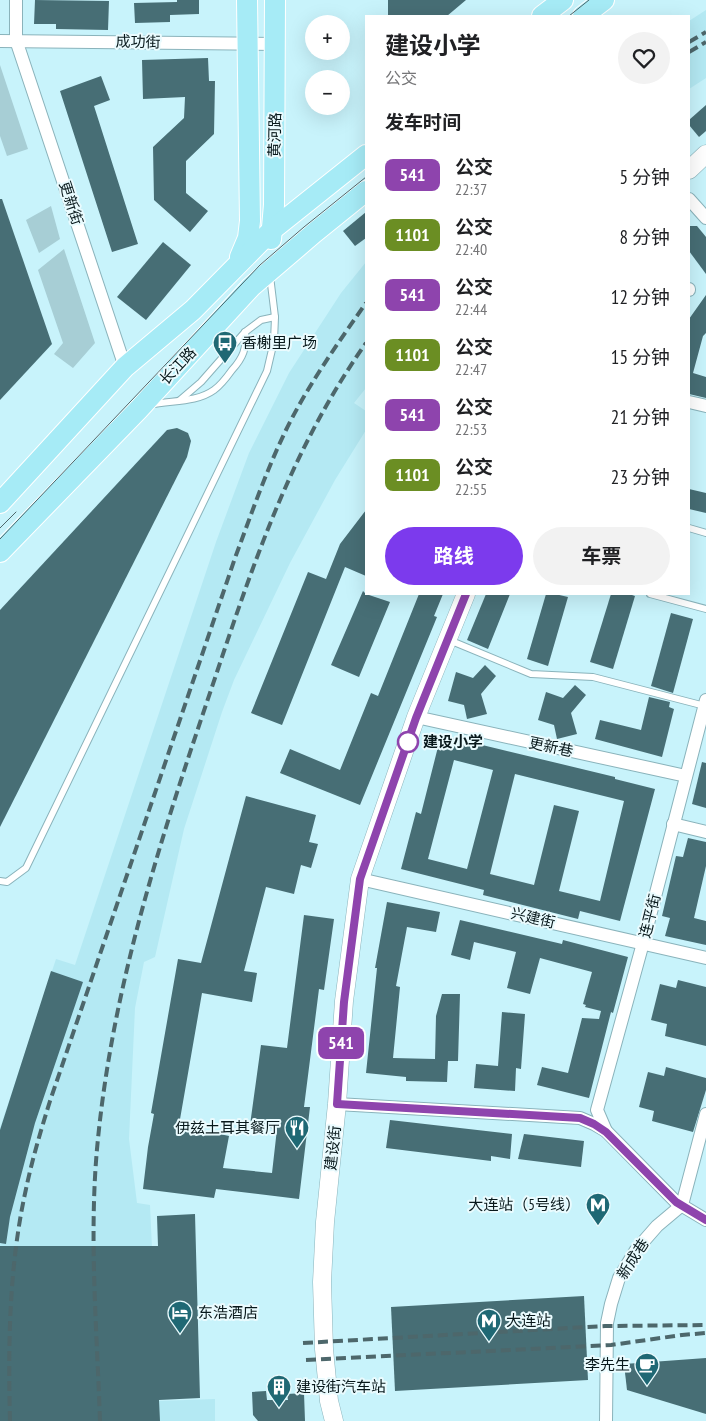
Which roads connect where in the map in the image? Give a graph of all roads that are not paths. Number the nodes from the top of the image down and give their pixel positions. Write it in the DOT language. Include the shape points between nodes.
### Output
graph roads {
  1 [pos="16,0"];
  2 [pos="247,0"];
  3 [pos="275,0"];
  4 [pos="563,0"];
  5 [pos="604,0"];
  6 [pos="543,15"];
  7 [pos="585,15"];
  8 [pos="0,40"];
  9 [pos="16,40"];
  10 [pos="248,43"];
  11 [pos="276,44"];
  12 [pos="706,154"];
  13 [pos="365,156"];
  14 [pos="690,169"];
  15 [pos="365,192"];
  16 [pos="690,200"];
  17 [pos="706,218"];
  18 [pos="272,230"];
  19 [pos="238,264"];
  20 [pos="269,271"];
  21 [pos="275,317"];
  22 [pos="245,332"];
  23 [pos="125,367"];
  24 [pos="180,400"];
  25 [pos="690,402"];
  26 [pos="706,406"];
  27 [pos="138,409"];
  28 [pos="0,503"];
  29 [pos="690,528"];
  30 [pos="706,533"];
  31 [pos="0,552"];
  32 [pos="466,595"];
  33 [pos="654,595"];
  34 [pos="706,609"];
  35 [pos="448,640"];
  36 [pos="705,703"];
  37 [pos="416,718"];
  38 [pos="686,776"];
  39 [pos="674,824"];
  40 [pos="706,832"];
  41 [pos="360,879"];
  42 [pos="0,881"];
  43 [pos="643,943"];
  44 [pos="706,958"];
  45 [pos="337,1104"];
  46 [pos="706,1114"];
  47 [pos="606,1132"];
  48 [pos="682,1205"];
  49 [pos="706,1220"];
  50 [pos="334,1421"];
  51 [pos="606,1421"];
  1 -- 9 [label="street, 更新街"];
  2 -- 10 [label="main road, 黄河路"];
  3 -- 11 [label="main road, 黄河路"];
  4 -- 6 [label="main road"];
  5 -- 7 [label="main road"];
  8 -- 9 [label="street, 成功街"];
  9 -- 10 [label="street, 成功街"];
  9 -- 23 [label="street, 更新街"];
  10 -- 11 [label="street, 成功街"];
  10 -- 19 [label="main road, 黄河路" via="250,221 248,238"];
  11 -- 18 [label="main road, 黄河路"];
  12 -- 14 [label="main road"];
  13 -- 18 [label="main road, 长江路"];
  15 -- 20 [label="main road, 长江路"];
  16 -- 17 [label="street"];
  18 -- 19 [label="main road, 长江路"];
  18 -- 20 [label="main road, 黄河路"];
  19 -- 23 [label="main road, 长江路" via="193,310"];
  20 -- 21 [label="lane"];
  20 -- 27 [label="main road, 长江路"];
  21 -- 22 [label="lane" via="261,320"];
  21 -- 42 [label="lane" via="274,341 267,370 31,859 26,868 7,882"];
  22 -- 24 [label="lane" via="201,382"];
  22 -- 24 [label="lane" via="244,353 214,390"];
  23 -- 28 [label="main road, 长江路"];
  24 -- 27 [label="lane"];
  25 -- 26 [label="street"];
  27 -- 31 [label="main road, 长江路"];
  29 -- 30 [label="lane"];
  32 -- 35 [label="main road, 建设街"];
  33 -- 34 [label="lane"];
  35 -- 36 [label="lane" via="531,674 593,677"];
  35 -- 37 [label="main road, 建设街"];
  36 -- 38 [label="street, 连平街"];
  37 -- 38 [label="street, 更新巷"];
  37 -- 41 [label="main road, 建设街"];
  38 -- 39 [label="street, 连平街"];
  39 -- 40 [label="street"];
  39 -- 43 [label="street, 连平街"];
  41 -- 43 [label="street, 兴建街"];
  41 -- 45 [label="main road, 建设街" via="344,1002"];
  43 -- 44 [label="street, 兴建街"];
  43 -- 47 [label="street, 连平街" via="597,1110"];
  45 -- 47 [label="street" via="580,1118"];
  45 -- 50 [label="main road, 建设街" via="322,1282 324,1349"];
  46 -- 48 [label="street"];
  47 -- 48 [label="street"];
  48 -- 49 [label="street"];
  48 -- 51 [label="street, 新成巷" via="656,1226 619,1278 607,1323"];
}
